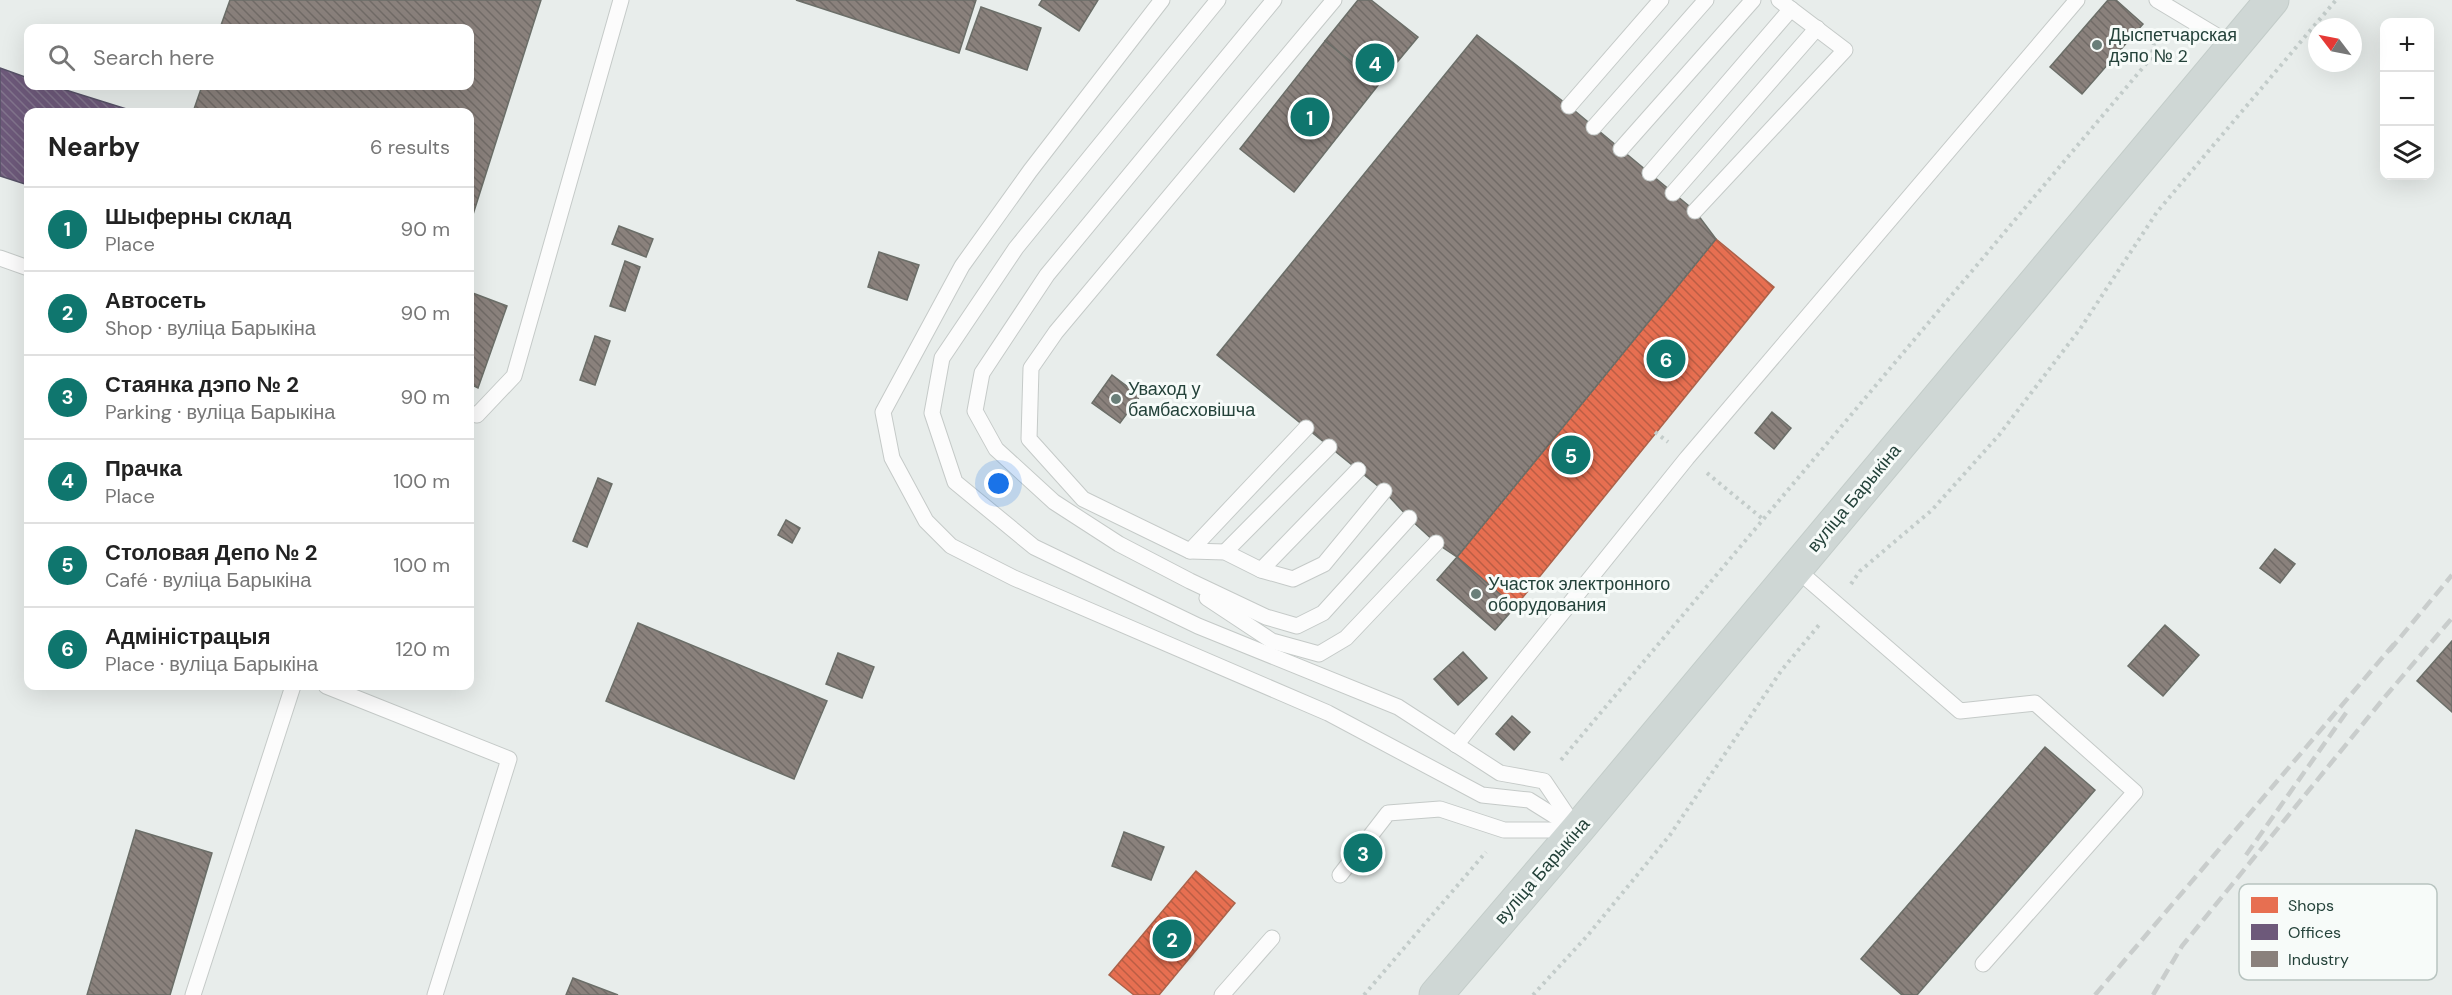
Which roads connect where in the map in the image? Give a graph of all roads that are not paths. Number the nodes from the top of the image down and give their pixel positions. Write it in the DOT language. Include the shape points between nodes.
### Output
graph roads {
  1 [pos="621,0"];
  2 [pos="1162,0"];
  3 [pos="1218,0"];
  4 [pos="1274,0"];
  5 [pos="1334,0"];
  6 [pos="1661,0"];
  7 [pos="1706,0"];
  8 [pos="1753,0"];
  9 [pos="2077,0"];
  10 [pos="2272,0"];
  11 [pos="2163,2"];
  12 [pos="1785,4"];
  13 [pos="1817,28"];
  14 [pos="2232,45"];
  15 [pos="1569,106"];
  16 [pos="1594,127"];
  17 [pos="1621,149"];
  18 [pos="1650,173"];
  19 [pos="1673,193"];
  20 [pos="1695,211"];
  21 [pos="0,258"];
  22 [pos="24,267"];
  23 [pos="474,414"];
  24 [pos="1306,428"];
  25 [pos="1329,447"];
  26 [pos="1358,470"];
  27 [pos="1384,491"];
  28 [pos="1409,518"];
  29 [pos="1436,543"];
  30 [pos="1190,551"];
  31 [pos="1225,552"];
  32 [pos="1155,563"];
  33 [pos="1795,568"];
  34 [pos="1261,570"];
  35 [pos="292,690"];
  36 [pos="336,690"];
  37 [pos="1456,745"];
  38 [pos="1577,830"];
  39 [pos="1340,875"];
  40 [pos="1272,938"];
  41 [pos="1983,964"];
  42 [pos="193,995"];
  43 [pos="435,995"];
  44 [pos="1222,995"];
  45 [pos="1436,995"];
  1 -- 23 [label="lane" via="514,376"];
  2 -- 38 [label="lane" via="962,266 883,412 892,458 926,521 951,546 1014,578 1328,713 1482,795 1529,800"];
  3 -- 37 [label="lane" via="1016,249 942,358 932,413 955,482 1034,547 1198,626 1398,707"];
  4 -- 32 [label="lane" via="1047,275 982,373 975,411 996,449 1054,502"];
  5 -- 30 [label="lane" via="1056,332 1031,368 1029,439 1083,499"];
  6 -- 15 [label="lane"];
  7 -- 16 [label="lane"];
  8 -- 17 [label="lane"];
  9 -- 37 [label="lane" via="1687,458"];
  10 -- 14 [label="main road, вуліца Барыкіна"];
  11 -- 14 [label="lane"];
  12 -- 13 [label="lane"];
  12 -- 18 [label="lane"];
  13 -- 19 [label="lane"];
  13 -- 20 [label="lane" via="1845,50"];
  14 -- 33 [label="main road, вуліца Барыкіна"];
  21 -- 22 [label="lane"];
  24 -- 30 [label="lane"];
  25 -- 31 [label="lane"];
  26 -- 34 [label="lane"];
  27 -- 34 [label="lane" via="1324,564 1293,579"];
  28 -- 32 [label="lane" via="1323,613 1297,626 1266,617"];
  29 -- 32 [label="lane" via="1346,638 1319,654 1272,641"];
  30 -- 31 [label="lane"];
  31 -- 34 [label="lane"];
  33 -- 38 [label="main road, вуліца Барыкіна"];
  33 -- 41 [label="lane" via="1960,711 2036,703 2134,792"];
  35 -- 42 [label="lane"];
  36 -- 43 [label="lane" via="509,759"];
  37 -- 38 [label="lane" via="1500,773 1544,781"];
  38 -- 39 [label="lane" via="1504,830 1440,809 1388,813"];
  38 -- 45 [label="main road, вуліца Барыкіна"];
  40 -- 44 [label="lane"];
}
